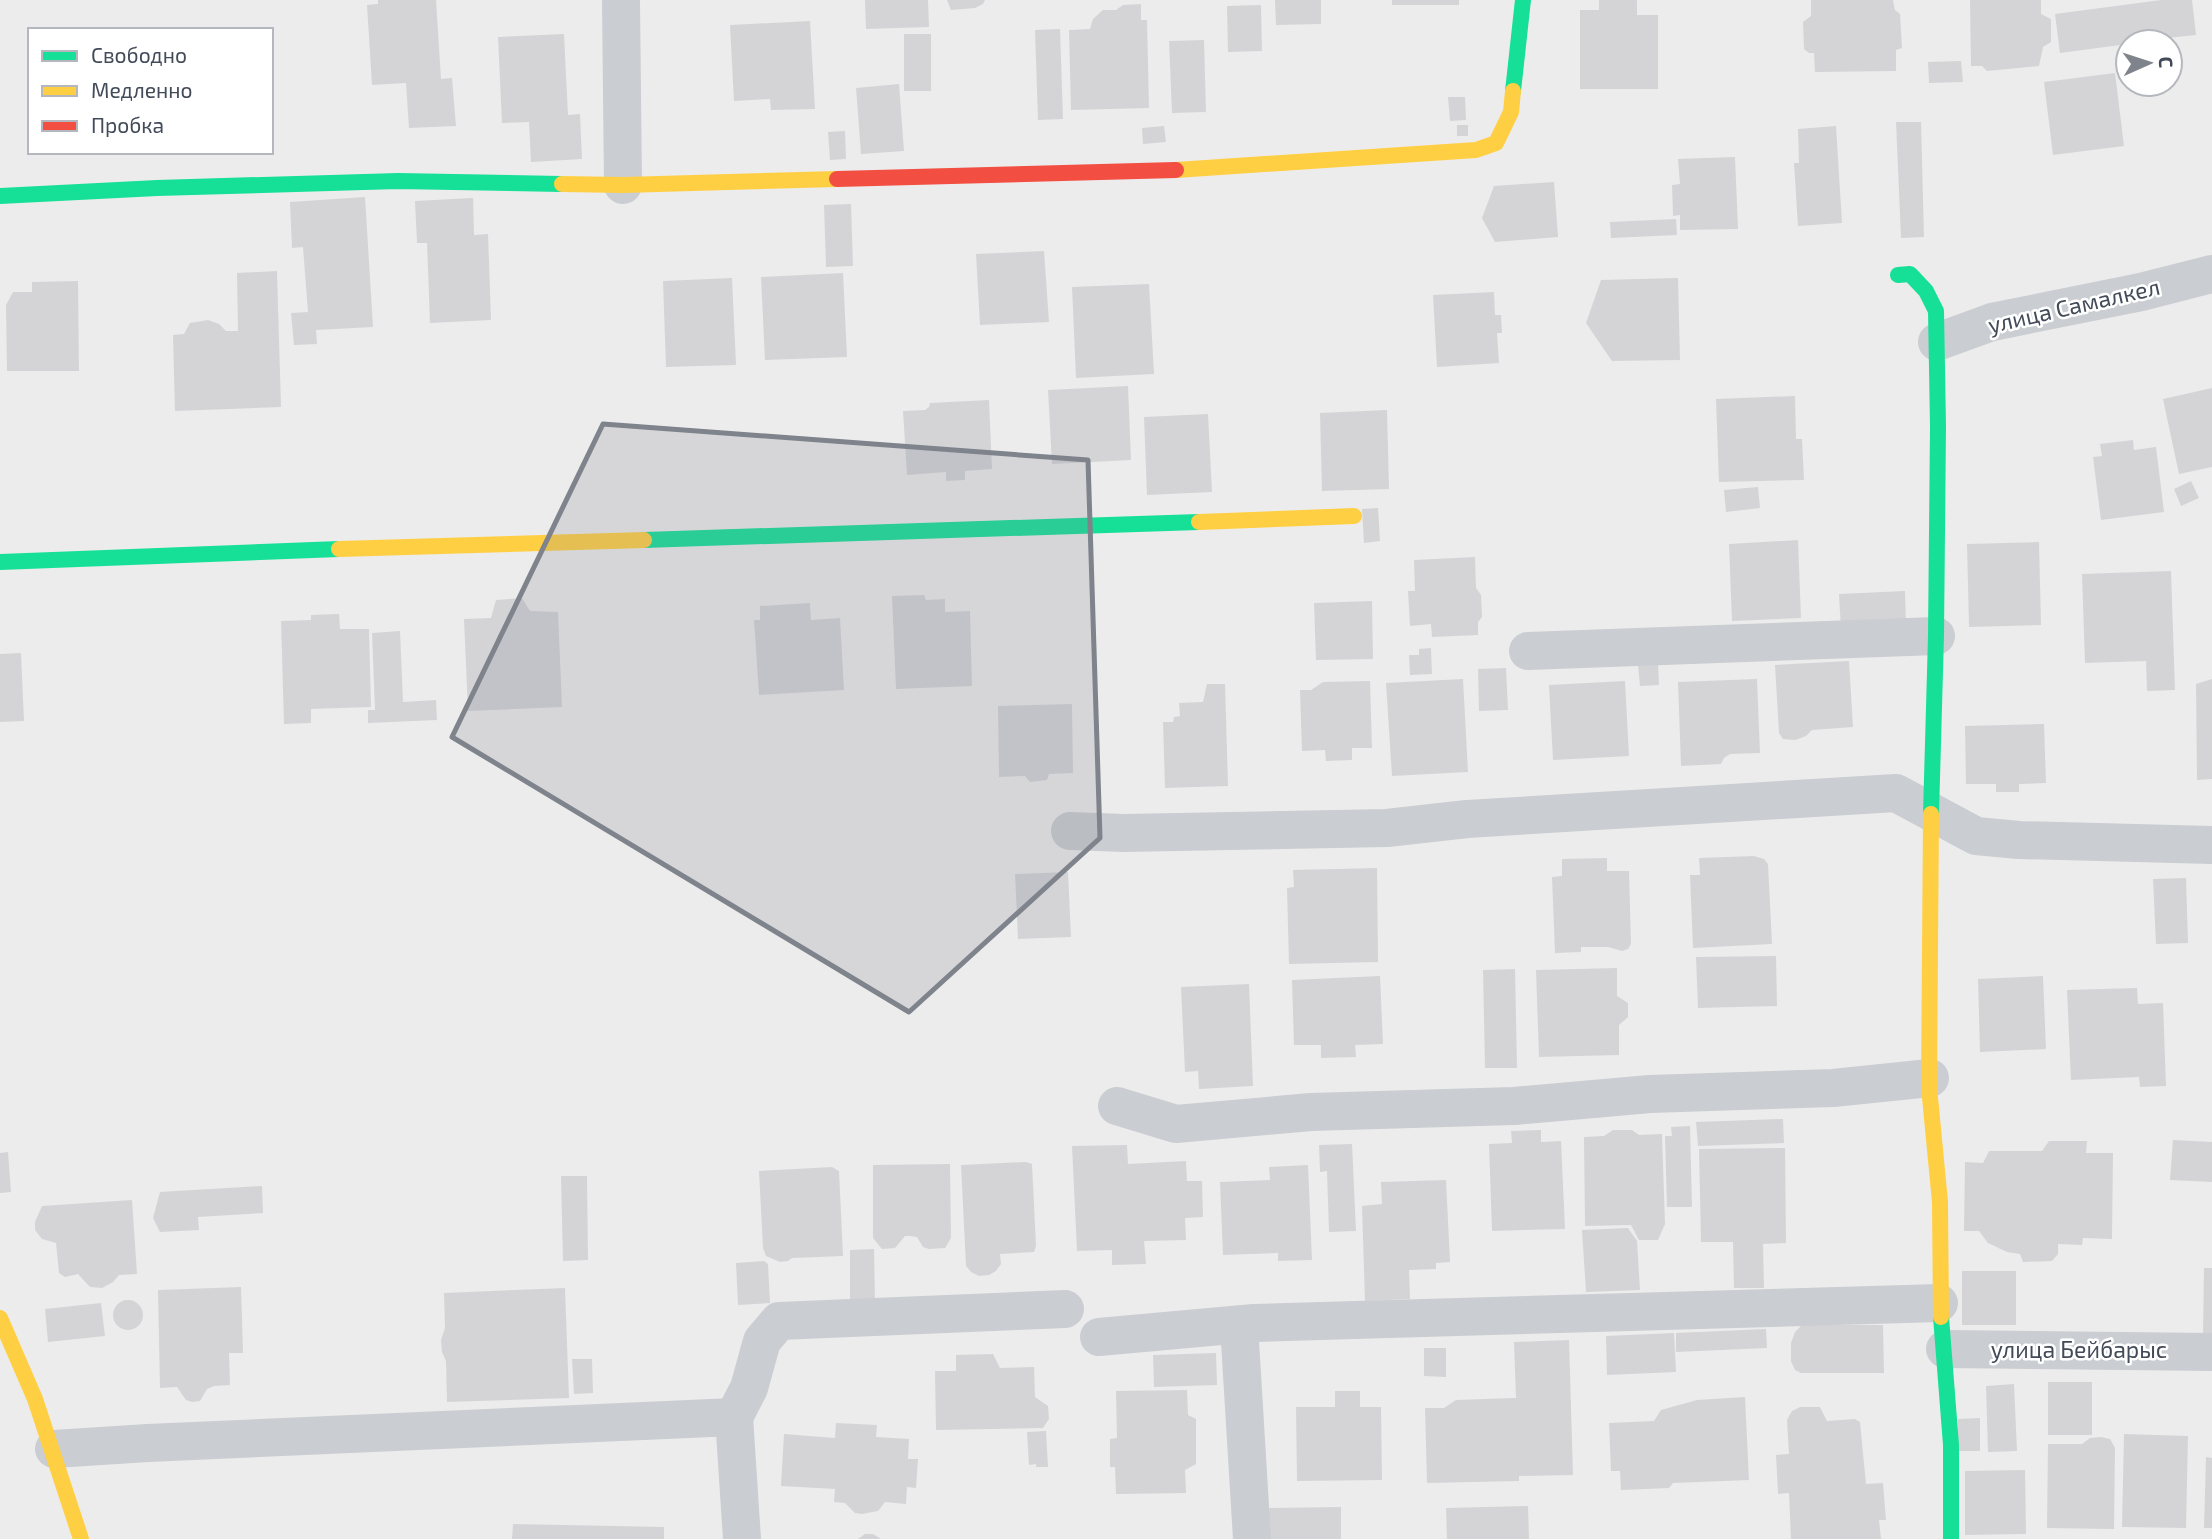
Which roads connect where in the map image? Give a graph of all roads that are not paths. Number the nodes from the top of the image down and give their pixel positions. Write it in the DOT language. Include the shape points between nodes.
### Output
graph roads {
  1 [pos="621,0"];
  2 [pos="1523,0"];
  3 [pos="623,185"];
  4 [pos="0,196"];
  5 [pos="2212,274"];
  6 [pos="1898,275"];
  7 [pos="1937,342"];
  8 [pos="1354,516"];
  9 [pos="0,562"];
  10 [pos="1936,636"];
  11 [pos="1528,651"];
  12 [pos="1932,813"];
  13 [pos="1070,831"];
  14 [pos="2212,845"];
  15 [pos="1930,1078"];
  16 [pos="1117,1106"];
  17 [pos="1939,1303"];
  18 [pos="1065,1309"];
  19 [pos="0,1318"];
  20 [pos="1239,1325"];
  21 [pos="1099,1337"];
  22 [pos="1945,1349"];
  23 [pos="2212,1352"];
  24 [pos="734,1417"];
  25 [pos="54,1449"];
  26 [pos="81,1539"];
  27 [pos="742,1539"];
  28 [pos="1252,1539"];
  29 [pos="1951,1539"];
  1 -- 3 [label="street"];
  2 -- 3 [label="street" via="1511,112 1496,144 1476,150 1216,169"];
  3 -- 4 [label="street" via="398,181"];
  5 -- 7 [label="street, улица Самалкел" via="1992,322"];
  6 -- 7 [label="street" via="1910,274 1926,291 1936,311"];
  7 -- 10 [label="street"];
  8 -- 9 [label="street"];
  10 -- 11 [label="street"];
  10 -- 12 [label="street"];
  12 -- 13 [label="street" via="1896,793 1387,828 1124,834"];
  12 -- 14 [label="street" via="1976,836"];
  12 -- 15 [label="street"];
  15 -- 16 [label="street" via="1514,1106 1311,1111 1176,1124"];
  15 -- 17 [label="street" via="1940,1202"];
  17 -- 20 [label="street"];
  17 -- 22 [label="street"];
  18 -- 24 [label="street" via="779,1321 762,1341 749,1388"];
  19 -- 25 [label="street" via="22,1362"];
  20 -- 21 [label="street"];
  20 -- 28 [label="street"];
  22 -- 23 [label="street, улица Бейбарыс"];
  22 -- 29 [label="street"];
  24 -- 25 [label="street"];
  24 -- 27 [label="street"];
  25 -- 26 [label="street"];
}
